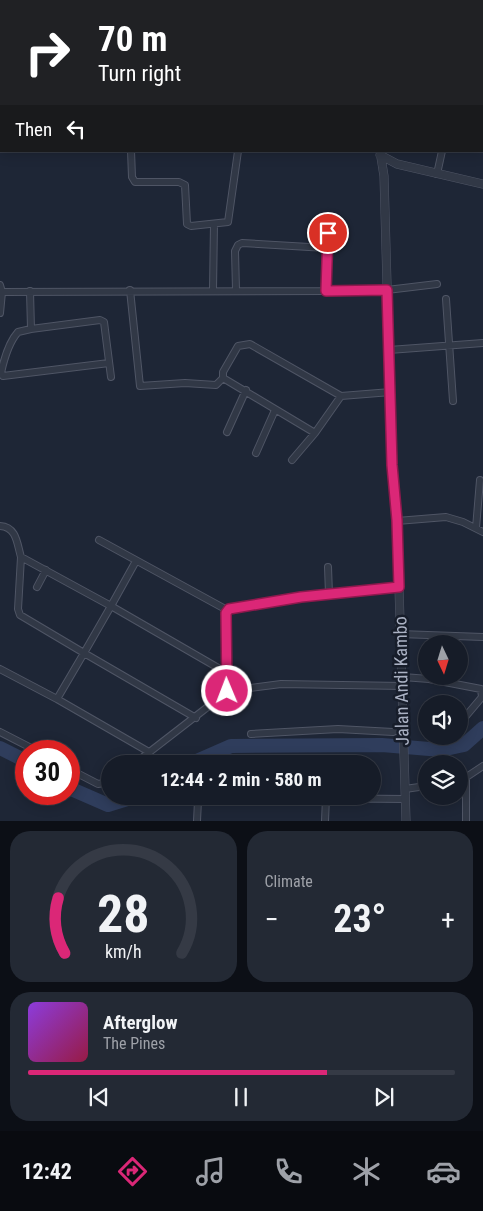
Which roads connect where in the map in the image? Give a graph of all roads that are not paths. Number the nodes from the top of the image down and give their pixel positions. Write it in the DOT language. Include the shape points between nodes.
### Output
graph roads {
  1 [pos="131,152"];
  2 [pos="238,152"];
  3 [pos="442,152"];
  4 [pos="381,154"];
  5 [pos="437,174"];
  6 [pos="483,184"];
  7 [pos="329,218"];
  8 [pos="214,224"];
  9 [pos="326,248"];
  10 [pos="437,284"];
  11 [pos="5,290"];
  12 [pos="130,290"];
  13 [pos="213,290"];
  14 [pos="236,290"];
  15 [pos="387,290"];
  16 [pos="30,291"];
  17 [pos="326,291"];
  18 [pos="446,300"];
  19 [pos="0,313"];
  20 [pos="31,329"];
  21 [pos="483,343"];
  22 [pos="449,346"];
  23 [pos="389,350"];
  24 [pos="109,363"];
  25 [pos="111,377"];
  26 [pos="223,378"];
  27 [pos="246,390"];
  28 [pos="391,392"];
  29 [pos="341,396"];
  30 [pos="453,401"];
  31 [pos="275,410"];
  32 [pos="227,432"];
  33 [pos="315,433"];
  34 [pos="256,453"];
  35 [pos="292,460"];
  36 [pos="480,480"];
  37 [pos="397,520"];
  38 [pos="0,526"];
  39 [pos="476,528"];
  40 [pos="483,532"];
  41 [pos="99,540"];
  42 [pos="21,558"];
  43 [pos="136,561"];
  44 [pos="328,567"];
  45 [pos="46,570"];
  46 [pos="37,587"];
  47 [pos="399,587"];
  48 [pos="329,594"];
  49 [pos="111,606"];
  50 [pos="227,610"];
  51 [pos="400,634"];
  52 [pos="483,637"];
  53 [pos="84,653"];
  54 [pos="0,669"];
  55 [pos="227,672"];
  56 [pos="403,681"];
  57 [pos="227,691"];
  58 [pos="57,698"];
  59 [pos="468,714"];
  60 [pos="196,718"];
  61 [pos="403,731"];
  62 [pos="0,732"];
  63 [pos="251,734"];
  64 [pos="16,740"];
  65 [pos="149,752"];
  66 [pos="145,755"];
  67 [pos="483,766"];
  68 [pos="80,774"];
  69 [pos="468,777"];
  70 [pos="101,784"];
  71 [pos="418,787"];
  72 [pos="404,789"];
  73 [pos="381,798"];
  74 [pos="405,798"];
  75 [pos="198,805"];
  76 [pos="326,805"];
  77 [pos="466,805"];
  78 [pos="197,821"];
  79 [pos="325,821"];
  80 [pos="406,821"];
  81 [pos="466,821"];
  1 -- 8 [label="street" via="135,182 183,182 186,187 187,224"];
  2 -- 8 [label="street" via="228,222"];
  3 -- 5 [label="street"];
  4 -- 5 [label="street" via="397,164"];
  4 -- 15 [label="street, Jalan Andi Kambo"];
  5 -- 6 [label="street"];
  7 -- 9 [label="street"];
  8 -- 13 [label="street"];
  9 -- 14 [label="street" via="242,243 235,251"];
  9 -- 17 [label="street"];
  10 -- 15 [label="street"];
  11 -- 16 [label="street"];
  11 -- 19 [label="street"];
  12 -- 13 [label="street"];
  12 -- 16 [label="street"];
  12 -- 26 [label="street" via="140,386 216,385"];
  13 -- 14 [label="street"];
  14 -- 17 [label="street"];
  15 -- 17 [label="street"];
  15 -- 23 [label="street, Jalan Andi Kambo"];
  16 -- 20 [label="street"];
  18 -- 22 [label="street"];
  20 -- 24 [label="street" via="102,321"];
  20 -- 24 [label="street" via="18,332 13,338 1,373 3,376"];
  21 -- 22 [label="street"];
  22 -- 23 [label="street"];
  22 -- 30 [label="street"];
  23 -- 28 [label="street, Jalan Andi Kambo"];
  24 -- 25 [label="street"];
  26 -- 27 [label="street"];
  26 -- 29 [label="street" via="223,372 238,346 246,343"];
  27 -- 31 [label="street"];
  27 -- 32 [label="street"];
  28 -- 29 [label="street"];
  28 -- 37 [label="street, Jalan Andi Kambo"];
  29 -- 33 [label="street"];
  31 -- 33 [label="street"];
  31 -- 34 [label="street"];
  33 -- 35 [label="street"];
  36 -- 39 [label="street"];
  37 -- 39 [label="street" via="446,517"];
  37 -- 47 [label="street, Jalan Andi Kambo"];
  38 -- 42 [label="street" via="13,531"];
  39 -- 40 [label="street"];
  41 -- 43 [label="street"];
  42 -- 45 [label="street"];
  42 -- 53 [label="street" via="20,615"];
  43 -- 49 [label="street"];
  43 -- 50 [label="street"];
  44 -- 48 [label="street"];
  45 -- 46 [label="street"];
  45 -- 49 [label="street"];
  47 -- 48 [label="street"];
  47 -- 51 [label="street, Jalan Andi Kambo"];
  48 -- 50 [label="street"];
  49 -- 53 [label="street"];
  49 -- 55 [label="street"];
  50 -- 55 [label="street"];
  51 -- 52 [label="street"];
  51 -- 56 [label="street, Jalan Andi Kambo"];
  53 -- 58 [label="street"];
  53 -- 60 [label="street"];
  54 -- 58 [label="street"];
  55 -- 57 [label="street"];
  56 -- 57 [label="street" via="281,684"];
  56 -- 59 [label="street" via="429,679 482,689 482,697"];
  56 -- 61 [label="street, Jalan Andi Kambo"];
  57 -- 60 [label="street"];
  58 -- 65 [label="street"];
  60 -- 65 [label="street"];
  61 -- 63 [label="street" via="338,729"];
  61 -- 72 [label="street, Jalan Andi Kambo"];
  62 -- 64 [label="street"];
  65 -- 66 [label="street"];
  67 -- 69 [label="street"];
  68 -- 70 [label="street"];
  71 -- 72 [label="street"];
  72 -- 74 [label="street, Jalan Andi Kambo"];
  73 -- 74 [label="street"];
  74 -- 80 [label="street, Jalan Andi Kambo"];
  75 -- 78 [label="street"];
  76 -- 79 [label="street"];
  77 -- 81 [label="street"];
}
